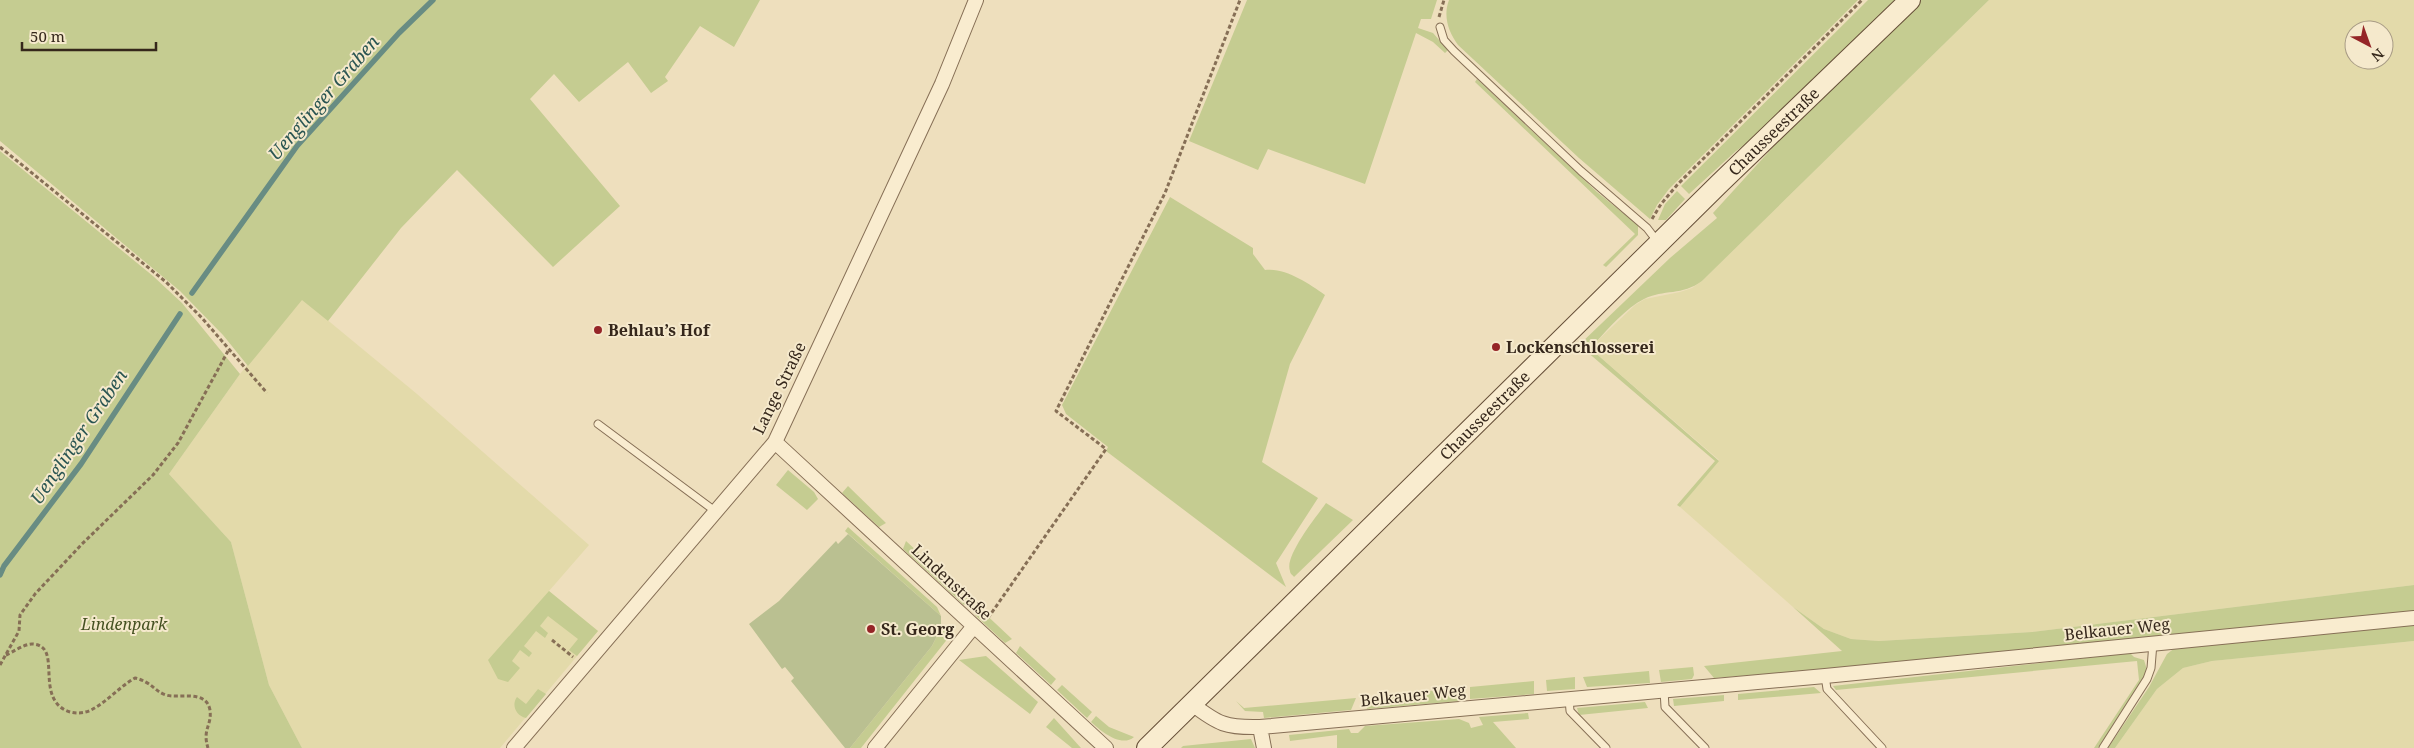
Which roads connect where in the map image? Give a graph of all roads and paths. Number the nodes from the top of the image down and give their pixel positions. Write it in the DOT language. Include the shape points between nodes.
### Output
graph roads {
  1 [pos="976,0"];
  2 [pos="1240,0"];
  3 [pos="1862,0"];
  4 [pos="1910,0"];
  5 [pos="1440,28"];
  6 [pos="0,147"];
  7 [pos="1653,236"];
  8 [pos="228,351"];
  9 [pos="266,394"];
  10 [pos="598,424"];
  11 [pos="775,442"];
  12 [pos="715,512"];
  13 [pos="2414,618"];
  14 [pos="976,628"];
  15 [pos="552,640"];
  16 [pos="2153,643"];
  17 [pos="6,655"];
  18 [pos="0,665"];
  19 [pos="584,667"];
  20 [pos="1824,676"];
  21 [pos="1664,689"];
  22 [pos="1569,698"];
  23 [pos="1192,704"];
  24 [pos="1260,727"];
  25 [pos="208,748"];
  26 [pos="514,748"];
  27 [pos="875,748"];
  28 [pos="1106,748"];
  29 [pos="1147,748"];
  30 [pos="1264,748"];
  31 [pos="1606,748"];
  32 [pos="1705,748"];
  33 [pos="1882,748"];
  34 [pos="2103,748"];
  1 -- 11 [label="street, Lange Straße" via="937,93"];
  2 -- 14 [label="path" via="1165,193 1056,411 1106,449"];
  3 -- 7 [label="path" via="1678,184 1661,204"];
  4 -- 7 [label="main road, Chausseestraße"];
  5 -- 7 [label="lane" via="1444,40 1454,51"];
  6 -- 8 [label="path" via="166,282 202,318"];
  7 -- 23 [label="main road, Chausseestraße"];
  8 -- 9 [label="path"];
  8 -- 17 [label="path" via="178,443 153,475 35,594 20,615 19,631"];
  10 -- 12 [label="lane"];
  11 -- 12 [label="street, Lange Straße"];
  11 -- 14 [label="street, Lindenstraße"];
  12 -- 19 [label="street, Lange Straße"];
  13 -- 16 [label="street, Belkauer Weg"];
  14 -- 27 [label="street"];
  14 -- 28 [label="street, Lindenstraße"];
  15 -- 19 [label="path"];
  16 -- 20 [label="street, Belkauer Weg"];
  16 -- 34 [label="lane" via="2147,680"];
  17 -- 18 [label="path"];
  17 -- 25 [label="path" via="31,644 42,648 48,655 51,697 72,714 90,710 135,678 147,681 164,694 202,699 210,708 210,720 204,736"];
  19 -- 26 [label="street, Lange Straße"];
  20 -- 21 [label="street, Belkauer Weg"];
  20 -- 33 [label="lane" via="1827,689"];
  21 -- 22 [label="street, Belkauer Weg"];
  21 -- 32 [label="lane" via="1665,706"];
  22 -- 24 [label="street, Belkauer Weg"];
  22 -- 31 [label="lane" via="1570,711"];
  23 -- 24 [label="street, Belkauer Weg" via="1213,720 1234,728"];
  23 -- 29 [label="main road, Chausseestraße"];
  24 -- 30 [label="street"];
}
